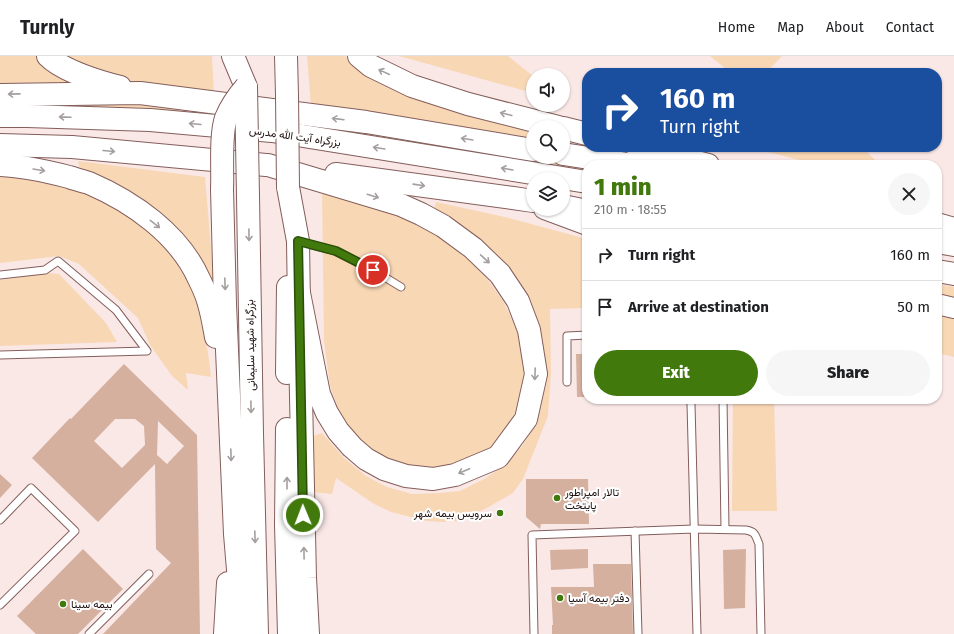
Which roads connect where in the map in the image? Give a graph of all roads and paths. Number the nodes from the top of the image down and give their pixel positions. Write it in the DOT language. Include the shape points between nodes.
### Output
graph roads {
  1 [pos="48,56"];
  2 [pos="233,56"];
  3 [pos="245,56"];
  4 [pos="286,56"];
  5 [pos="359,56"];
  6 [pos="246,87"];
  7 [pos="140,93"];
  8 [pos="0,95"];
  9 [pos="0,116"];
  10 [pos="531,120"];
  11 [pos="570,130"];
  12 [pos="582,133"];
  13 [pos="0,145"];
  14 [pos="526,149"];
  15 [pos="657,152"];
  16 [pos="570,155"];
  17 [pos="602,160"];
  18 [pos="688,160"];
  19 [pos="0,164"];
  20 [pos="268,165"];
  21 [pos="582,181"];
  22 [pos="288,187"];
  23 [pos="526,201"];
  24 [pos="570,207"];
  25 [pos="582,209"];
  26 [pos="563,216"];
  27 [pos="942,219"];
  28 [pos="954,221"];
  29 [pos="582,223"];
  30 [pos="942,225"];
  31 [pos="954,229"];
  32 [pos="298,241"];
  33 [pos="942,243"];
  34 [pos="954,245"];
  35 [pos="942,272"];
  36 [pos="954,274"];
  37 [pos="0,275"];
  38 [pos="401,287"];
  39 [pos="299,293"];
  40 [pos="942,305"];
  41 [pos="954,308"];
  42 [pos="582,336"];
  43 [pos="0,355"];
  44 [pos="567,382"];
  45 [pos="229,397"];
  46 [pos="691,404"];
  47 [pos="723,404"];
  48 [pos="0,520"];
  49 [pos="694,529"];
  50 [pos="725,529"];
  51 [pos="635,531"];
  52 [pos="235,534"];
  53 [pos="149,574"];
  54 [pos="0,605"];
  55 [pos="311,627"];
  56 [pos="89,634"];
  57 [pos="225,634"];
  58 [pos="242,634"];
  59 [pos="257,634"];
  60 [pos="289,634"];
  61 [pos="534,634"];
  62 [pos="638,634"];
  63 [pos="697,634"];
  64 [pos="761,634"];
  1 -- 7 [label="highway" via="87,77"];
  2 -- 6 [label="highway"];
  3 -- 6 [label="highway, بزرگراه شهید سلیمانی"];
  4 -- 22 [label="highway, bridge"];
  10 -- 5 [label="highway, one-way" via="412,86 371,66"];
  6 -- 45 [label="highway, one-way, bridge" via="236,98 226,119 223,146 222,189"];
  6 -- 59 [label="highway, بزرگراه شهید سلیمانی, one-way, bridge"];
  7 -- 8 [label="highway, one-way"];
  14 -- 7 [label="highway, one-way" via="366,122"];
  21 -- 9 [label="highway, بزرگراه آیت الله مدرس, one-way" via="272,131 150,120"];
  11 -- 12 [label="highway"];
  13 -- 20 [label="highway, one-way" via="72,147"];
  15 -- 18 [label="highway"];
  16 -- 17 [label="highway"];
  19 -- 45 [label="highway, one-way" via="49,171 87,183 125,202 159,226 172,239 199,278 209,304"];
  20 -- 23 [label="highway, one-way"];
  20 -- 39 [label="highway, one-way" via="401,205 421,214 473,248 500,274 518,301 530,330 536,374 526,419 498,457 455,475 433,479 406,476 384,469 352,447 327,413 319,394"];
  22 -- 32 [label="highway"];
  60 -- 22 [label="highway, one-way" via="286,525"];
  24 -- 25 [label="highway"];
  26 -- 29 [label="main road"];
  27 -- 28 [label="highway"];
  30 -- 31 [label="highway"];
  32 -- 38 [label="lane" via="336,251"];
  32 -- 39 [label="highway"];
  33 -- 34 [label="highway"];
  35 -- 36 [label="highway"];
  37 -- 43 [label="lane" via="45,270 58,261 116,310 147,351"];
  55 -- 39 [label="highway, one-way" via="305,578"];
  40 -- 41 [label="main road"];
  42 -- 44 [label="lane" via="567,336"];
  45 -- 52 [label="highway, one-way"];
  46 -- 49 [label="lane"];
  47 -- 50 [label="lane"];
  48 -- 54 [label="lane" via="31,488 75,531"];
  49 -- 50 [label="lane"];
  49 -- 51 [label="lane"];
  49 -- 63 [label="lane"];
  50 -- 64 [label="lane" via="752,531 759,544"];
  51 -- 61 [label="lane" via="532,535"];
  51 -- 62 [label="lane"];
  52 -- 57 [label="highway" via="227,590"];
  52 -- 58 [label="highway"];
  53 -- 56 [label="lane"];
}
